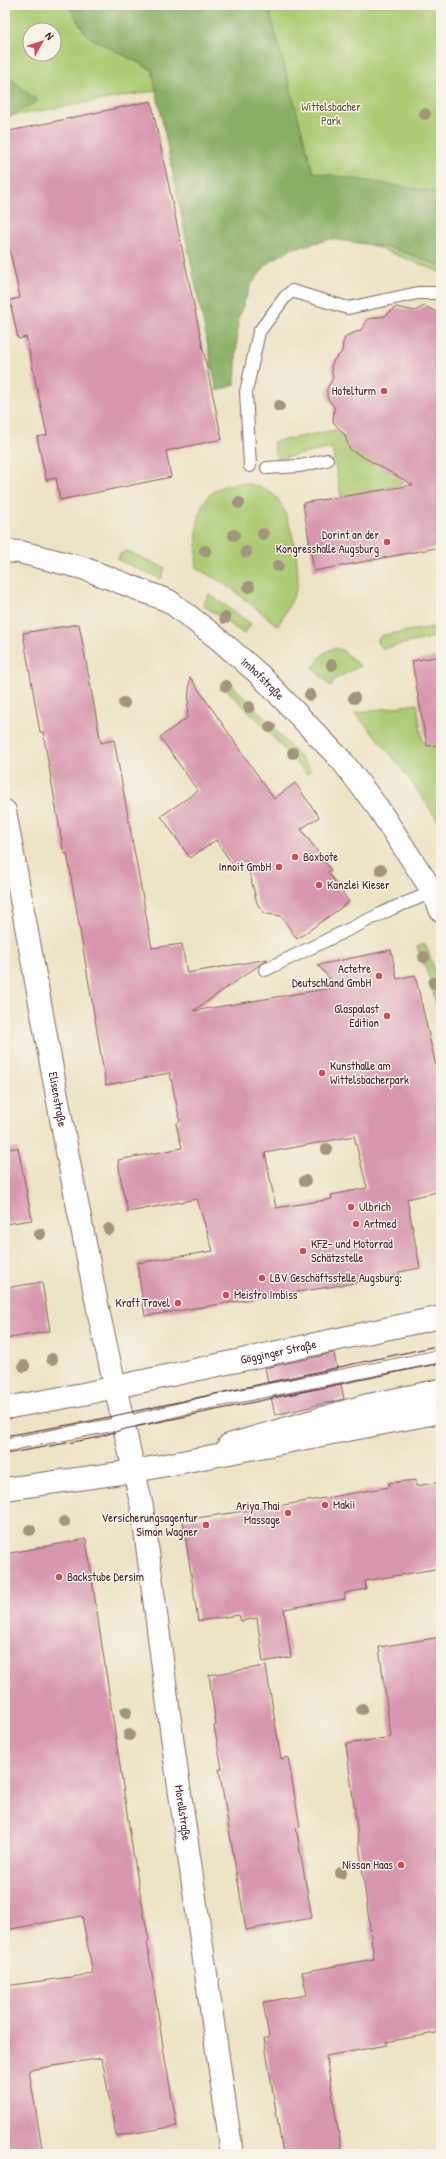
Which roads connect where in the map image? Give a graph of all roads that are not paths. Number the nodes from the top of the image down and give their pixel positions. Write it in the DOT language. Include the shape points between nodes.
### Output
graph roads {
  1 [pos="441,293"];
  2 [pos="328,460"];
  3 [pos="250,466"];
  4 [pos="267,468"];
  5 [pos="5,551"];
  6 [pos="5,811"];
  7 [pos="437,901"];
  8 [pos="265,970"];
  9 [pos="441,1317"];
  10 [pos="441,1356"];
  11 [pos="115,1386"];
  12 [pos="441,1390"];
  13 [pos="5,1408"];
  14 [pos="441,1412"];
  15 [pos="123,1423"];
  16 [pos="5,1445"];
  17 [pos="179,1463"];
  18 [pos="135,1471"];
  19 [pos="5,1489"];
  20 [pos="232,2154"];
  1 -- 3 [label="lane" via="418,292 348,308 292,291 285,296 259,332 246,392"];
  2 -- 4 [label="lane" via="300,466"];
  5 -- 7 [label="street, Imhofstraße" via="20,552 82,568 169,601 216,637 260,675 342,762 378,808"];
  6 -- 11 [label="street, Elisenstraße" via="66,1149"];
  7 -- 8 [label="lane" via="393,908"];
  9 -- 11 [label="street, Gögginger Straße"];
  10 -- 15 [label="lane" via="210,1402"];
  11 -- 13 [label="street, Gögginger Straße"];
  11 -- 15 [label="street"];
  12 -- 17 [label="street" via="319,1418"];
  14 -- 17 [label="street"];
  15 -- 16 [label="lane"];
  15 -- 18 [label="street"];
  17 -- 18 [label="street"];
  18 -- 19 [label="street"];
  18 -- 20 [label="street, Morellstraße"];
}
